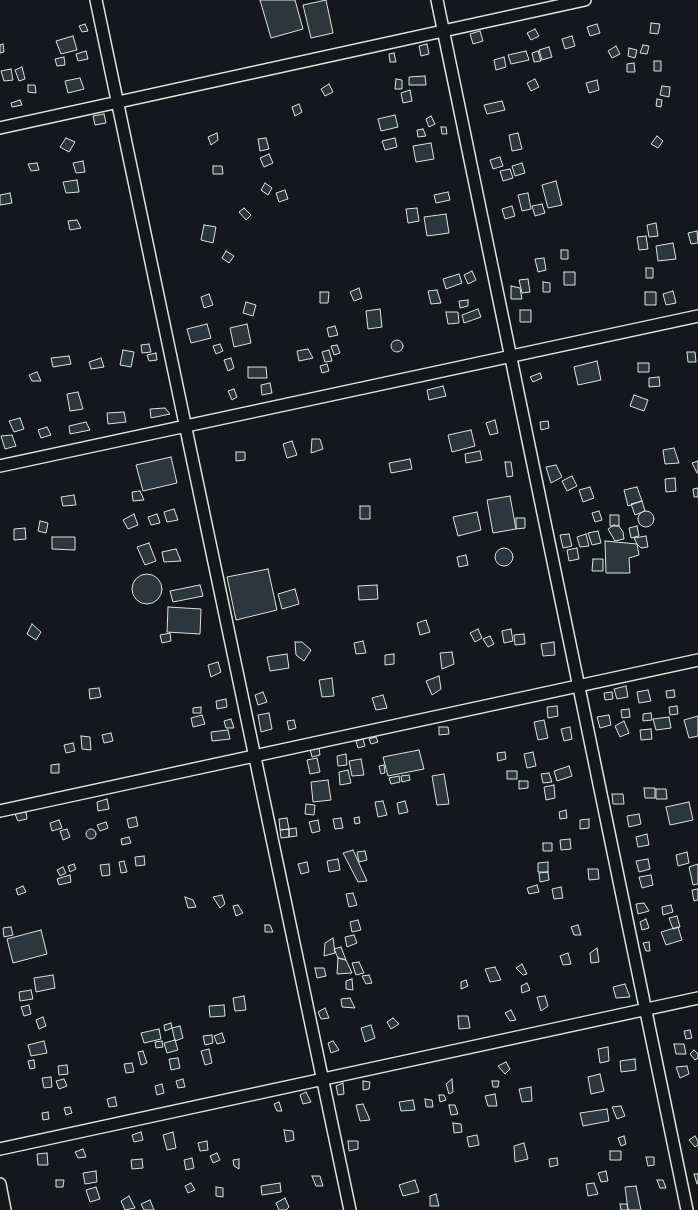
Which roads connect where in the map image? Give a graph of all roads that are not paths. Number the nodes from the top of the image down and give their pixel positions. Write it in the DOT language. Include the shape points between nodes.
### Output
graph roads {
  1 [pos="96,0"];
  2 [pos="437,0"];
  3 [pos="585,0"];
  4 [pos="443,31"];
  5 [pos="118,102"];
  6 [pos="0,128"];
  7 [pos="698,316"];
  8 [pos="510,356"];
  9 [pos="186,426"];
  10 [pos="0,466"];
  11 [pos="698,660"];
  12 [pos="579,686"];
  13 [pos="255,756"];
  14 [pos="0,811"];
  15 [pos="698,998"];
  16 [pos="646,1010"];
  17 [pos="323,1079"];
  18 [pos="0,1149"];
  19 [pos="0,1184"];
  20 [pos="5,1210"];
  21 [pos="350,1210"];
  22 [pos="687,1210"];
  1 -- 5 [label="street"];
  2 -- 4 [label="street"];
  3 -- 4 [label="street"];
  4 -- 5 [label="street"];
  4 -- 8 [label="street"];
  5 -- 6 [label="street"];
  5 -- 9 [label="street"];
  7 -- 8 [label="street"];
  8 -- 9 [label="street"];
  8 -- 12 [label="street"];
  9 -- 10 [label="street"];
  9 -- 13 [label="street"];
  11 -- 12 [label="street"];
  12 -- 13 [label="street"];
  12 -- 16 [label="street"];
  13 -- 14 [label="street"];
  13 -- 17 [label="street"];
  15 -- 16 [label="street"];
  16 -- 17 [label="street"];
  16 -- 22 [label="street"];
  17 -- 18 [label="street"];
  17 -- 21 [label="street"];
  19 -- 20 [label="street"];
}
